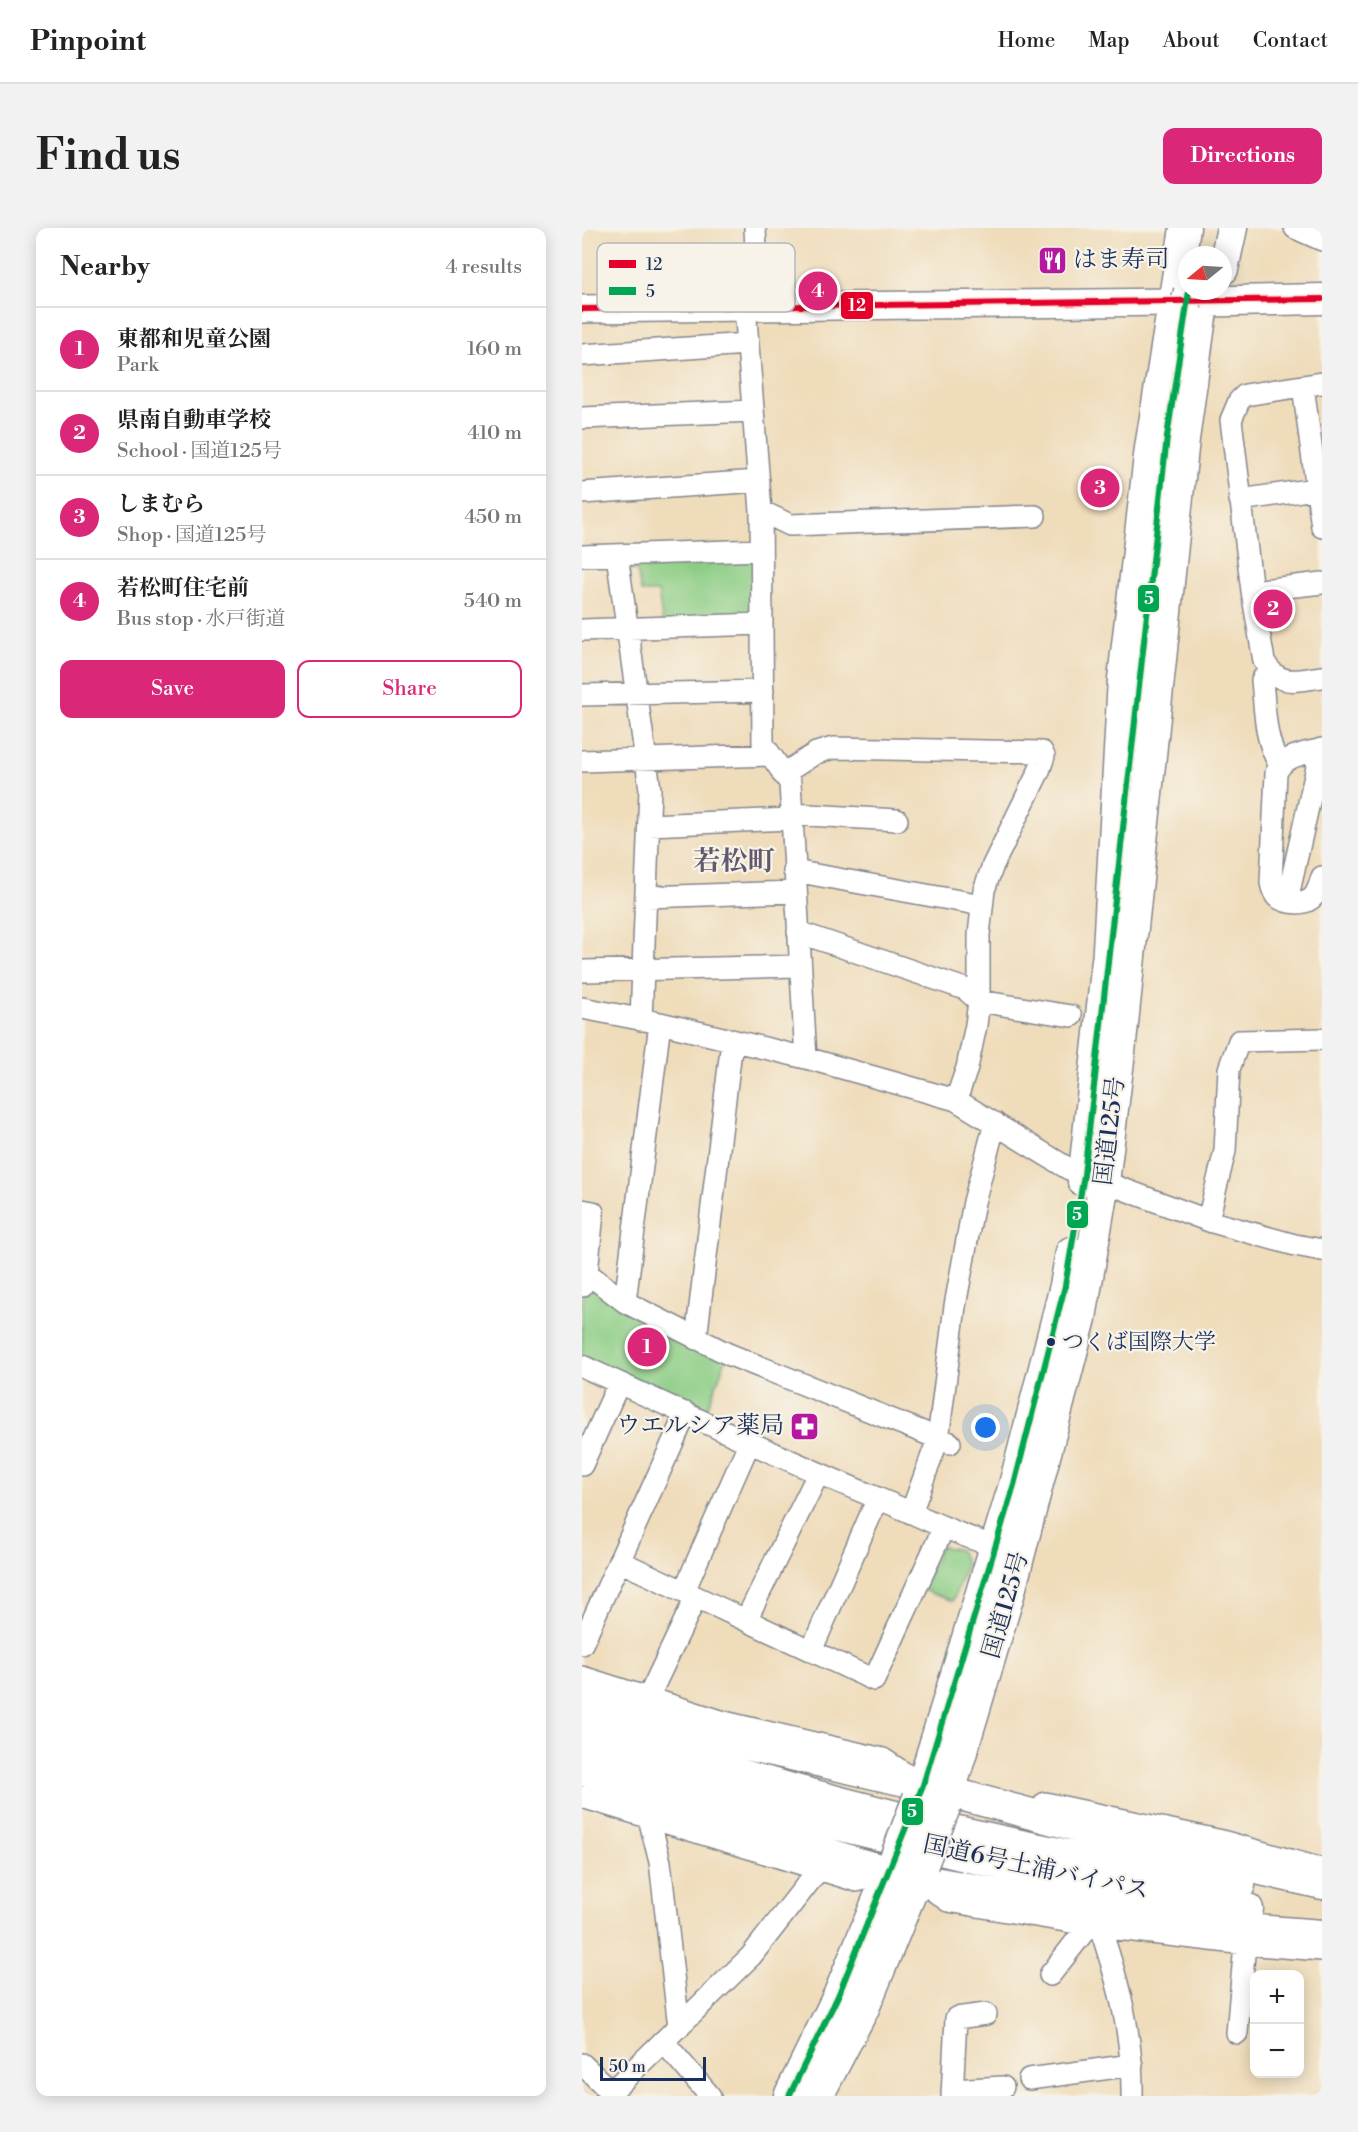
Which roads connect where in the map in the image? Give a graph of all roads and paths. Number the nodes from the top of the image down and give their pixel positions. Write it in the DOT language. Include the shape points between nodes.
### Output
graph roads {
  1 [pos="755,228"];
  2 [pos="1185,228"];
  3 [pos="1200,228"];
  4 [pos="1217,228"];
  5 [pos="1232,228"];
  6 [pos="1295,228"];
  7 [pos="1322,240"];
  8 [pos="756,243"];
  9 [pos="1189,246"];
  10 [pos="1197,246"];
  11 [pos="1214,246"];
  12 [pos="1228,246"];
  13 [pos="1178,298"];
  14 [pos="1232,298"];
  15 [pos="1322,299"];
  16 [pos="1198,300"];
  17 [pos="1199,300"];
  18 [pos="1199,300"];
  19 [pos="795,306"];
  20 [pos="582,309"];
  21 [pos="597,309"];
  22 [pos="745,312"];
  23 [pos="748,344"];
  24 [pos="582,355"];
  25 [pos="1313,385"];
  26 [pos="753,411"];
  27 [pos="582,418"];
  28 [pos="759,481"];
  29 [pos="1319,489"];
  30 [pos="582,493"];
  31 [pos="1240,500"];
  32 [pos="761,511"];
  33 [pos="1035,516"];
  34 [pos="1322,527"];
  35 [pos="761,550"];
  36 [pos="617,555"];
  37 [pos="582,556"];
  38 [pos="1322,583"];
  39 [pos="1252,591"];
  40 [pos="762,624"];
  41 [pos="628,628"];
  42 [pos="582,630"];
  43 [pos="1269,670"];
  44 [pos="1322,677"];
  45 [pos="763,691"];
  46 [pos="582,695"];
  47 [pos="637,695"];
  48 [pos="1321,749"];
  49 [pos="770,755"];
  50 [pos="645,759"];
  51 [pos="582,761"];
  52 [pos="1280,765"];
  53 [pos="783,774"];
  54 [pos="1273,804"];
  55 [pos="1314,815"];
  56 [pos="791,817"];
  57 [pos="897,820"];
  58 [pos="649,825"];
  59 [pos="1322,877"];
  60 [pos="795,882"];
  61 [pos="646,897"];
  62 [pos="1287,901"];
  63 [pos="982,905"];
  64 [pos="798,932"];
  65 [pos="800,966"];
  66 [pos="643,970"];
  67 [pos="584,971"];
  68 [pos="1116,975"];
  69 [pos="978,1001"];
  70 [pos="582,1008"];
  71 [pos="1071,1016"];
  72 [pos="650,1022"];
  73 [pos="1322,1039"];
  74 [pos="732,1041"];
  75 [pos="806,1058"];
  76 [pos="956,1100"];
  77 [pos="995,1124"];
  78 [pos="1094,1178"];
  79 [pos="582,1210"];
  80 [pos="1208,1220"];
  81 [pos="1322,1250"];
  82 [pos="584,1281"];
  83 [pos="625,1302"];
  84 [pos="696,1339"];
  85 [pos="582,1366"];
  86 [pos="619,1383"];
  87 [pos="686,1413"];
  88 [pos="750,1441"];
  89 [pos="944,1441"];
  90 [pos="582,1465"];
  91 [pos="818,1474"];
  92 [pos="878,1498"];
  93 [pos="911,1513"];
  94 [pos="944,1527"];
  95 [pos="1008,1550"];
  96 [pos="619,1561"];
  97 [pos="690,1594"];
  98 [pos="746,1620"];
  99 [pos="582,1644"];
  100 [pos="811,1651"];
  101 [pos="582,1677"];
  102 [pos="648,1698"];
  103 [pos="582,1700"];
  104 [pos="582,1725"];
  105 [pos="582,1748"];
  106 [pos="582,1770"];
  107 [pos="935,1795"];
  108 [pos="582,1797"];
  109 [pos="650,1818"];
  110 [pos="906,1868"];
  111 [pos="819,1869"];
  112 [pos="1322,1869"];
  113 [pos="1322,1884"];
  114 [pos="1322,1897"];
  115 [pos="1001,1902"];
  116 [pos="1322,1920"];
  117 [pos="1094,1926"];
  118 [pos="1322,1935"];
  119 [pos="1245,1944"];
  120 [pos="1322,1950"];
  121 [pos="1050,1975"];
  122 [pos="986,2014"];
  123 [pos="679,2027"];
  124 [pos="1237,2032"];
  125 [pos="663,2041"];
  126 [pos="582,2064"];
  127 [pos="1132,2065"];
  128 [pos="1029,2079"];
  129 [pos="1003,2087"];
  130 [pos="952,2093"];
  131 [pos="609,2094"];
  132 [pos="710,2096"];
  133 [pos="789,2096"];
  134 [pos="818,2096"];
  135 [pos="1132,2096"];
  1 -- 8 [label="street"];
  2 -- 9 [label="highway"];
  3 -- 10 [label="highway"];
  4 -- 11 [label="highway"];
  5 -- 12 [label="highway"];
  6 -- 7 [label="street"];
  13 -- 19 [label="main road"];
  14 -- 15 [label="highway"];
  16 -- 68 [label="highway" via="1150,448 1123,679"];
  17 -- 68 [label="highway, 国道125号" via="1176,438"];
  18 -- 68 [label="highway" via="1198,454 1175,686"];
  20 -- 21 [label="main road"];
  22 -- 23 [label="street"];
  23 -- 24 [label="street"];
  23 -- 26 [label="street"];
  25 -- 29 [label="street"];
  25 -- 31 [label="street" via="1253,393 1239,401 1231,420"];
  26 -- 27 [label="street"];
  26 -- 28 [label="street"];
  28 -- 30 [label="street"];
  28 -- 32 [label="street"];
  29 -- 31 [label="street"];
  29 -- 34 [label="street"];
  31 -- 39 [label="street"];
  32 -- 33 [label="street" via="790,525"];
  32 -- 35 [label="street"];
  35 -- 36 [label="street"];
  35 -- 40 [label="street"];
  36 -- 37 [label="street"];
  36 -- 41 [label="street"];
  38 -- 39 [label="street"];
  39 -- 43 [label="street" via="1261,651"];
  40 -- 41 [label="street"];
  40 -- 45 [label="street"];
  41 -- 42 [label="street"];
  41 -- 47 [label="street"];
  43 -- 44 [label="street" via="1286,681"];
  43 -- 52 [label="street" via="1262,680 1268,738"];
  45 -- 47 [label="street"];
  45 -- 49 [label="street" via="763,744"];
  46 -- 47 [label="street"];
  47 -- 50 [label="street"];
  48 -- 52 [label="street"];
  48 -- 55 [label="street"];
  49 -- 50 [label="street"];
  49 -- 53 [label="street"];
  50 -- 51 [label="street"];
  50 -- 58 [label="street" via="650,789"];
  52 -- 54 [label="street"];
  53 -- 56 [label="street" via="790,783"];
  53 -- 63 [label="street" via="816,753 833,748 1042,752 1039,771 987,879"];
  54 -- 55 [label="street"];
  54 -- 62 [label="street" via="1271,883 1274,894"];
  55 -- 62 [label="street"];
  56 -- 57 [label="street"];
  56 -- 58 [label="street"];
  56 -- 60 [label="street"];
  58 -- 61 [label="street"];
  59 -- 62 [label="street" via="1308,901"];
  60 -- 61 [label="street"];
  60 -- 63 [label="street"];
  60 -- 64 [label="street"];
  61 -- 66 [label="street"];
  63 -- 69 [label="street"];
  64 -- 65 [label="street"];
  64 -- 69 [label="street" via="965,989"];
  65 -- 66 [label="street"];
  65 -- 75 [label="street"];
  66 -- 67 [label="street"];
  66 -- 72 [label="street"];
  68 -- 78 [label="highway, 国道125号" via="1120,1052"];
  69 -- 71 [label="street"];
  69 -- 76 [label="street" via="967,1068"];
  70 -- 72 [label="street"];
  72 -- 74 [label="street"];
  72 -- 83 [label="street"];
  73 -- 80 [label="street" via="1239,1041 1229,1069 1225,1151"];
  74 -- 75 [label="street"];
  74 -- 84 [label="street"];
  75 -- 76 [label="street"];
  76 -- 77 [label="street"];
  77 -- 78 [label="street" via="1069,1169"];
  77 -- 89 [label="street" via="974,1202 959,1283"];
  78 -- 80 [label="street"];
  78 -- 95 [label="highway, 国道125号" via="1014,1485"];
  79 -- 82 [label="street" via="593,1212"];
  80 -- 81 [label="street"];
  82 -- 83 [label="street"];
  83 -- 84 [label="street"];
  84 -- 89 [label="street"];
  85 -- 86 [label="street"];
  86 -- 87 [label="street"];
  86 -- 90 [label="street"];
  87 -- 88 [label="street"];
  87 -- 96 [label="street"];
  88 -- 91 [label="street"];
  88 -- 97 [label="street"];
  89 -- 93 [label="street"];
  91 -- 92 [label="street"];
  91 -- 98 [label="street"];
  92 -- 93 [label="street"];
  92 -- 100 [label="street"];
  93 -- 94 [label="street"];
  94 -- 95 [label="street"];
  94 -- 100 [label="street" via="874,1680"];
  95 -- 107 [label="highway, 国道125号"];
  96 -- 97 [label="street"];
  96 -- 99 [label="street"];
  97 -- 98 [label="street"];
  97 -- 102 [label="street"];
  98 -- 100 [label="street"];
  101 -- 102 [label="street"];
  102 -- 107 [label="street" via="724,1722 883,1759"];
  103 -- 107 [label="highway"];
  104 -- 114 [label="highway, 国道6号土浦バイパス" via="834,1799 976,1834 1115,1863"];
  105 -- 116 [label="highway, 国道6号土浦バイパス" via="825,1822 973,1858"];
  106 -- 110 [label="highway" via="696,1811"];
  107 -- 110 [label="highway, 国道125号, bridge"];
  107 -- 112 [label="street" via="987,1787 1222,1841"];
  107 -- 113 [label="highway"];
  108 -- 109 [label="street"];
  109 -- 111 [label="street"];
  109 -- 123 [label="street" via="660,1862"];
  110 -- 111 [label="street" via="857,1881"];
  110 -- 115 [label="highway"];
  110 -- 133 [label="highway, 国道125号"];
  110 -- 134 [label="highway, 国道125号" via="864,2008"];
  111 -- 123 [label="street" via="751,1956"];
  115 -- 117 [label="street"];
  115 -- 118 [label="highway"];
  117 -- 119 [label="street"];
  117 -- 121 [label="street"];
  117 -- 127 [label="street" via="1118,1980"];
  119 -- 120 [label="street"];
  119 -- 124 [label="street"];
  122 -- 130 [label="street" via="956,2019"];
  123 -- 125 [label="street"];
  125 -- 131 [label="street"];
  125 -- 132 [label="street"];
  126 -- 131 [label="street"];
  127 -- 128 [label="street"];
  127 -- 135 [label="street"];
  129 -- 130 [label="street"];
}
